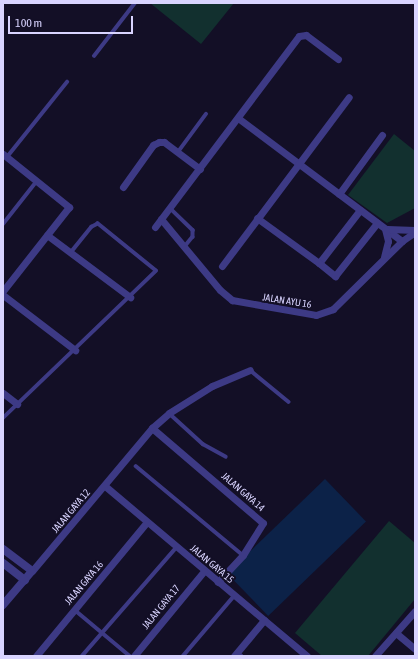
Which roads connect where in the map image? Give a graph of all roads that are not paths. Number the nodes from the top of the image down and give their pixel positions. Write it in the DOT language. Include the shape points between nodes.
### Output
graph roads {
  1 [pos="135,3"];
  2 [pos="94,56"];
  3 [pos="338,59"];
  4 [pos="67,82"];
  5 [pos="349,97"];
  6 [pos="206,114"];
  7 [pos="238,118"];
  8 [pos="382,135"];
  9 [pos="178,152"];
  10 [pos="4,158"];
  11 [pos="297,163"];
  12 [pos="200,169"];
  13 [pos="37,181"];
  14 [pos="123,187"];
  15 [pos="339,194"];
  16 [pos="170,208"];
  17 [pos="360,210"];
  18 [pos="257,218"];
  19 [pos="161,219"];
  20 [pos="377,222"];
  21 [pos="3,224"];
  22 [pos="155,227"];
  23 [pos="385,229"];
  24 [pos="415,231"];
  25 [pos="47,235"];
  26 [pos="402,241"];
  27 [pos="184,248"];
  28 [pos="71,253"];
  29 [pos="383,260"];
  30 [pos="319,263"];
  31 [pos="222,266"];
  32 [pos="4,286"];
  33 [pos="3,295"];
  34 [pos="130,297"];
  35 [pos="75,350"];
  36 [pos="250,370"];
  37 [pos="3,393"];
  38 [pos="289,402"];
  39 [pos="17,404"];
  40 [pos="168,413"];
  41 [pos="3,418"];
  42 [pos="152,428"];
  43 [pos="226,457"];
  44 [pos="136,466"];
  45 [pos="104,486"];
  46 [pos="146,523"];
  47 [pos="176,548"];
  48 [pos="3,549"];
  49 [pos="243,555"];
  50 [pos="3,563"];
  51 [pos="32,571"];
  52 [pos="204,571"];
  53 [pos="25,580"];
  54 [pos="218,582"];
  55 [pos="234,596"];
  56 [pos="3,606"];
  57 [pos="75,610"];
  58 [pos="415,611"];
  59 [pos="264,620"];
  60 [pos="102,632"];
  61 [pos="396,633"];
  62 [pos="415,649"];
  63 [pos="238,655"];
  64 [pos="36,656"];
  65 [pos="82,656"];
  66 [pos="130,656"];
  67 [pos="134,656"];
  68 [pos="183,656"];
  69 [pos="307,656"];
  70 [pos="376,656"];
  1 -- 2 [label="lane"];
  3 -- 7 [label="street" via="308,36 301,35"];
  4 -- 10 [label="lane"];
  5 -- 11 [label="street"];
  6 -- 9 [label="lane"];
  7 -- 11 [label="street"];
  7 -- 12 [label="street"];
  8 -- 15 [label="street"];
  9 -- 12 [label="street"];
  9 -- 14 [label="street" via="164,142 156,143"];
  10 -- 13 [label="street"];
  11 -- 15 [label="street"];
  11 -- 18 [label="street"];
  12 -- 16 [label="street"];
  13 -- 21 [label="lane"];
  13 -- 25 [label="street" via="69,207"];
  15 -- 17 [label="street"];
  16 -- 19 [label="street"];
  16 -- 27 [label="lane" via="193,230 193,237"];
  17 -- 20 [label="street"];
  17 -- 30 [label="street"];
  18 -- 30 [label="street"];
  18 -- 31 [label="street"];
  19 -- 22 [label="street"];
  19 -- 27 [label="street, JALAN AYU 16"];
  20 -- 23 [label="street"];
  20 -- 30 [label="street" via="334,276"];
  23 -- 24 [label="street"];
  23 -- 26 [label="street"];
  23 -- 29 [label="street" via="388,248"];
  24 -- 26 [label="street, JALAN AYU 16"];
  25 -- 28 [label="street"];
  25 -- 32 [label="street"];
  26 -- 29 [label="street, JALAN AYU 16"];
  27 -- 29 [label="street, JALAN AYU 16" via="220,290 232,300 316,315 333,309"];
  28 -- 34 [label="street"];
  28 -- 34 [label="lane" via="92,227 101,225 156,270"];
  33 -- 35 [label="street"];
  34 -- 35 [label="lane"];
  35 -- 39 [label="lane"];
  36 -- 38 [label="lane"];
  36 -- 40 [label="street, JALAN GAYA 12" via="212,386"];
  37 -- 39 [label="street"];
  39 -- 41 [label="lane"];
  40 -- 42 [label="street, JALAN GAYA 12"];
  40 -- 43 [label="lane" via="203,444"];
  42 -- 45 [label="street, JALAN GAYA 12"];
  42 -- 49 [label="street, JALAN GAYA 14" via="263,523"];
  44 -- 49 [label="lane"];
  45 -- 46 [label="street, JALAN GAYA 15"];
  45 -- 51 [label="street, JALAN GAYA 12"];
  46 -- 47 [label="street, JALAN GAYA 15"];
  46 -- 57 [label="street, JALAN GAYA 16"];
  47 -- 52 [label="street, JALAN GAYA 15"];
  47 -- 60 [label="lane"];
  48 -- 51 [label="street"];
  49 -- 54 [label="street, JALAN GAYA 14"];
  50 -- 53 [label="street"];
  51 -- 53 [label="street, JALAN GAYA 12"];
  52 -- 54 [label="street, JALAN GAYA 15"];
  52 -- 67 [label="street, JALAN GAYA 17"];
  53 -- 56 [label="street, JALAN GAYA 12"];
  54 -- 55 [label="street, JALAN GAYA 15"];
  55 -- 59 [label="street, JALAN GAYA 15"];
  55 -- 68 [label="lane"];
  57 -- 60 [label="lane"];
  57 -- 64 [label="street, JALAN GAYA 16"];
  58 -- 61 [label="street"];
  59 -- 63 [label="street"];
  59 -- 69 [label="street, JALAN GAYA 15"];
  60 -- 65 [label="lane"];
  60 -- 66 [label="lane"];
  61 -- 62 [label="street"];
  61 -- 70 [label="street"];
}
